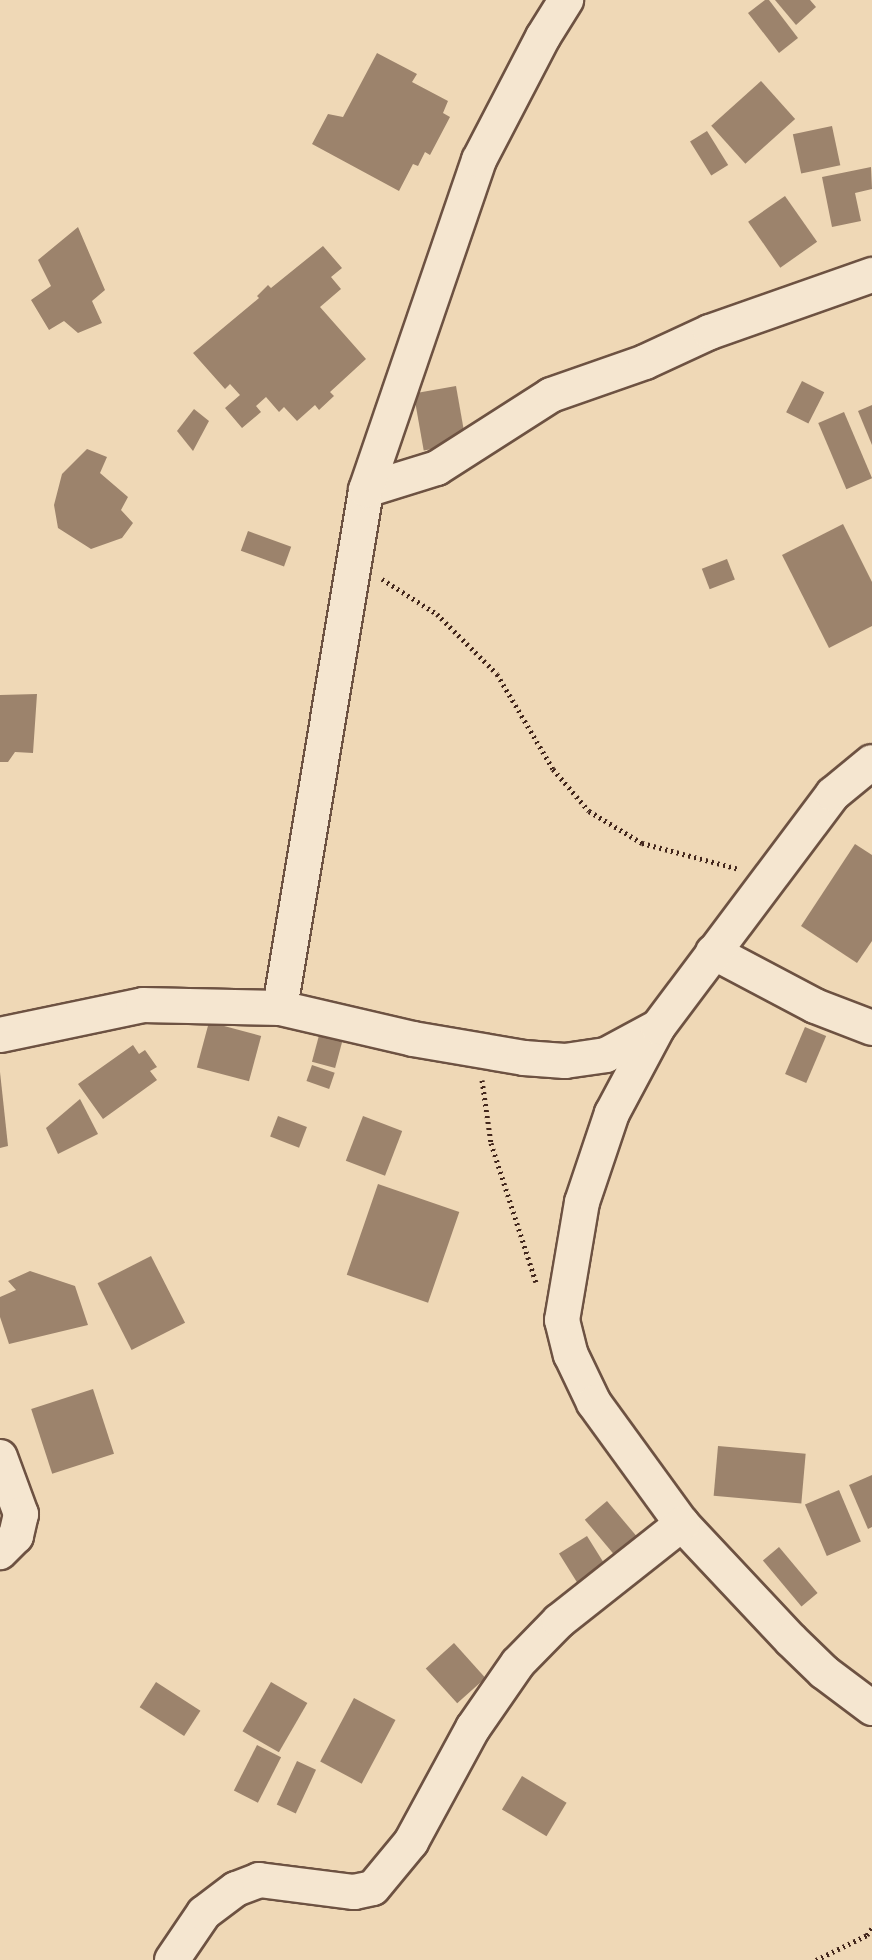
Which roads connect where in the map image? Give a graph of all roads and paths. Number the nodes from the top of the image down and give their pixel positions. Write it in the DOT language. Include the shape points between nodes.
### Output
graph roads {
  1 [pos="566,0"];
  2 [pos="872,275"];
  3 [pos="366,490"];
  4 [pos="352,561"];
  5 [pos="872,762"];
  6 [pos="771,878"];
  7 [pos="713,952"];
  8 [pos="280,1008"];
  9 [pos="658,1027"];
  10 [pos="872,1028"];
  11 [pos="0,1035"];
  12 [pos="478,1050"];
  13 [pos="562,1320"];
  14 [pos="0,1457"];
  15 [pos="682,1524"];
  16 [pos="0,1552"];
  17 [pos="872,1708"];
  18 [pos="872,1928"];
  19 [pos="172,1960"];
  20 [pos="816,1960"];
  1 -- 3 [label="street" via="479,160"];
  2 -- 3 [label="street" via="551,395 437,468"];
  3 -- 4 [label="street"];
  4 -- 6 [label="path" via="437,614 497,674 553,769 589,811 642,843"];
  4 -- 8 [label="street"];
  5 -- 6 [label="street" via="833,794"];
  6 -- 7 [label="street"];
  7 -- 9 [label="street"];
  7 -- 10 [label="street" via="815,1006"];
  8 -- 11 [label="street" via="143,1005"];
  8 -- 12 [label="street"];
  9 -- 12 [label="street" via="606,1055 565,1061"];
  9 -- 13 [label="street" via="612,1113 582,1202"];
  12 -- 13 [label="path" via="491,1143 519,1236 535,1280"];
  13 -- 15 [label="street" via="571,1355 594,1403"];
  14 -- 16 [label="street" via="21,1514 16,1536"];
  15 -- 17 [label="street" via="824,1672"];
  15 -- 19 [label="street" via="559,1621 518,1663 473,1728 411,1842 373,1888 354,1892 259,1880 236,1889 204,1913"];
  18 -- 20 [label="path"];
}
